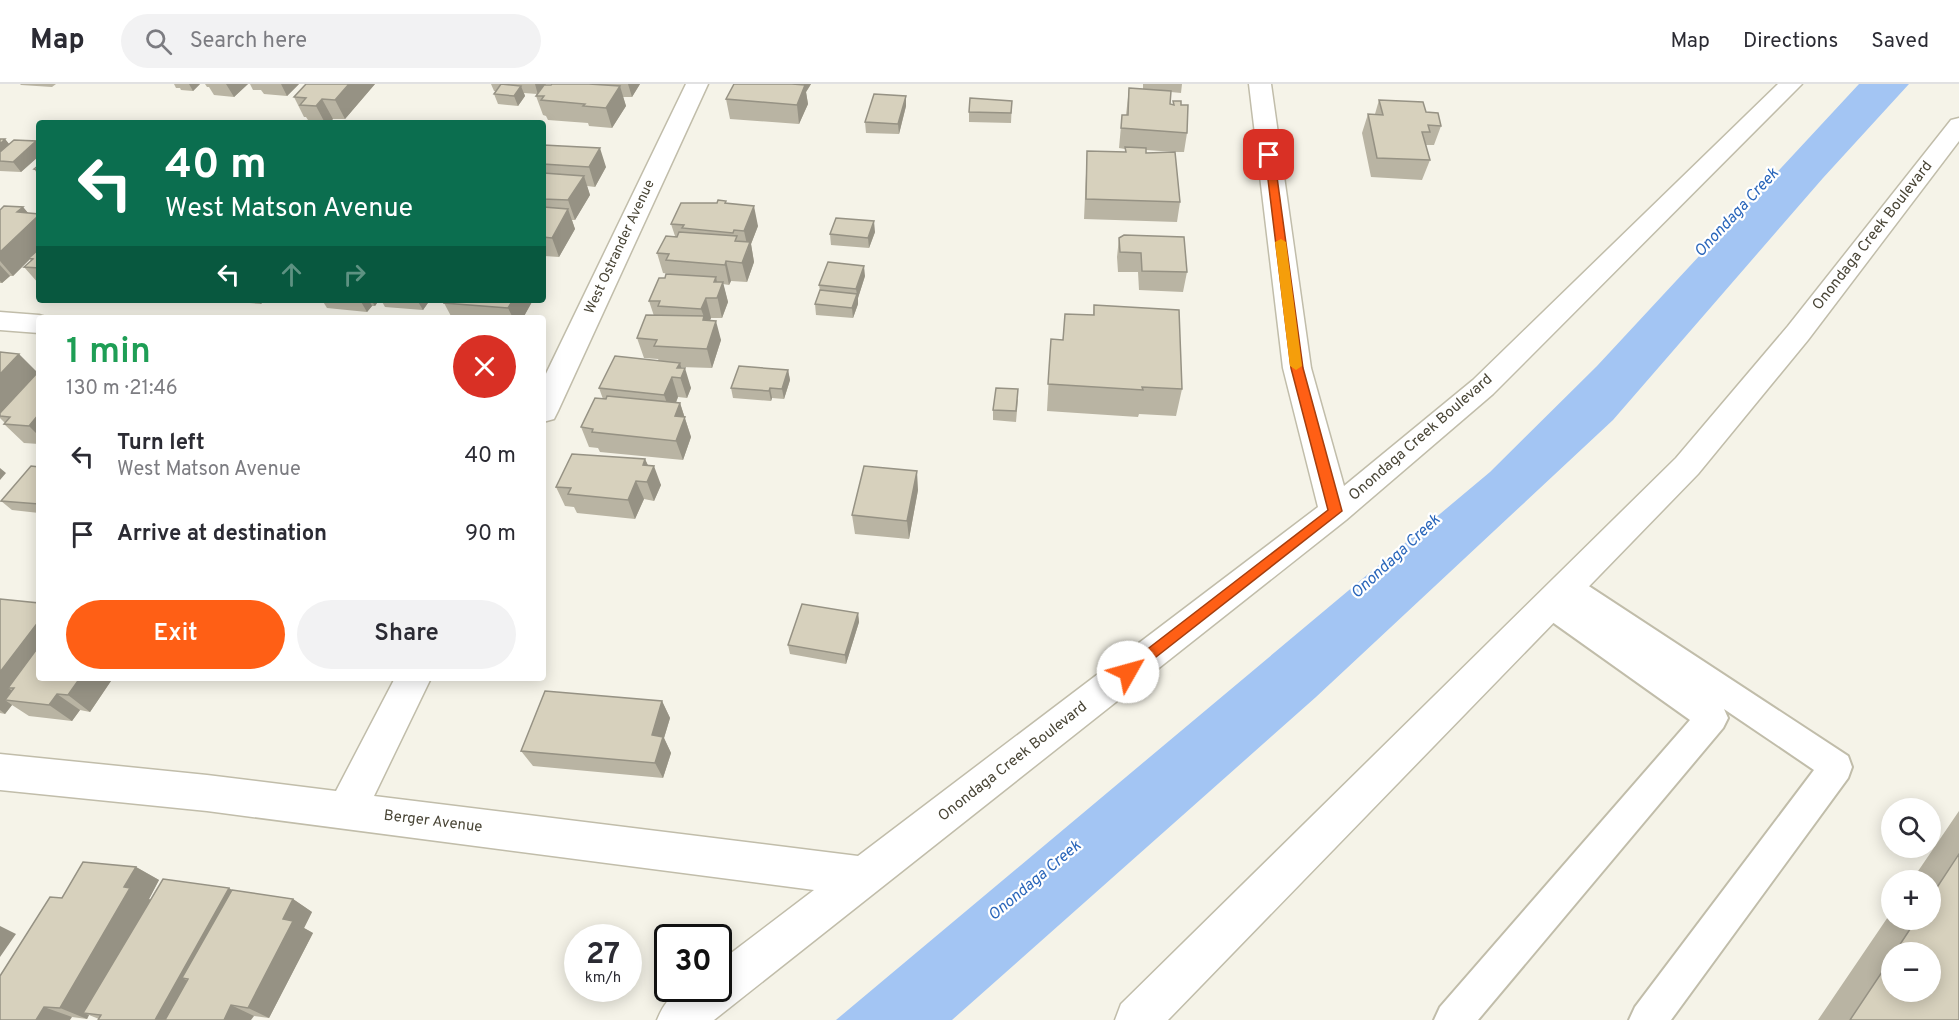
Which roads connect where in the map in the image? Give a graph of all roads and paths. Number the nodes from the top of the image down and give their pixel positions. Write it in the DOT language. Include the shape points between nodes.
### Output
graph roads {
  1 [pos="697,84"];
  2 [pos="1260,84"];
  3 [pos="1791,84"];
  4 [pos="1959,125"];
  5 [pos="0,321"];
  6 [pos="36,324"];
  7 [pos="552,369"];
  8 [pos="546,397"];
  9 [pos="1335,511"];
  10 [pos="1559,596"];
  11 [pos="411,681"];
  12 [pos="0,772"];
  13 [pos="346,811"];
  14 [pos="865,877"];
  15 [pos="679,1020"];
  16 [pos="1137,1020"];
  17 [pos="1454,1020"];
  18 [pos="1648,1020"];
  1 -- 7 [label="street, West Ostrander Avenue"];
  2 -- 9 [label="street" via="1297,368"];
  3 -- 9 [label="street, Onondaga Creek Boulevard" via="1483,387"];
  4 -- 10 [label="street, Onondaga Creek Boulevard" via="1798,333 1687,466"];
  5 -- 6 [label="street"];
  7 -- 8 [label="street, West Ostrander Avenue"];
  9 -- 14 [label="street, Onondaga Creek Boulevard"];
  10 -- 16 [label="street, Onondaga Creek Boulevard"];
  10 -- 17 [label="lane" via="1712,718"];
  10 -- 18 [label="lane" via="1836,767"];
  11 -- 13 [label="street"];
  12 -- 13 [label="street, Berger Avenue"];
  13 -- 14 [label="street, Berger Avenue"];
  14 -- 15 [label="street, Onondaga Creek Boulevard"];
}
